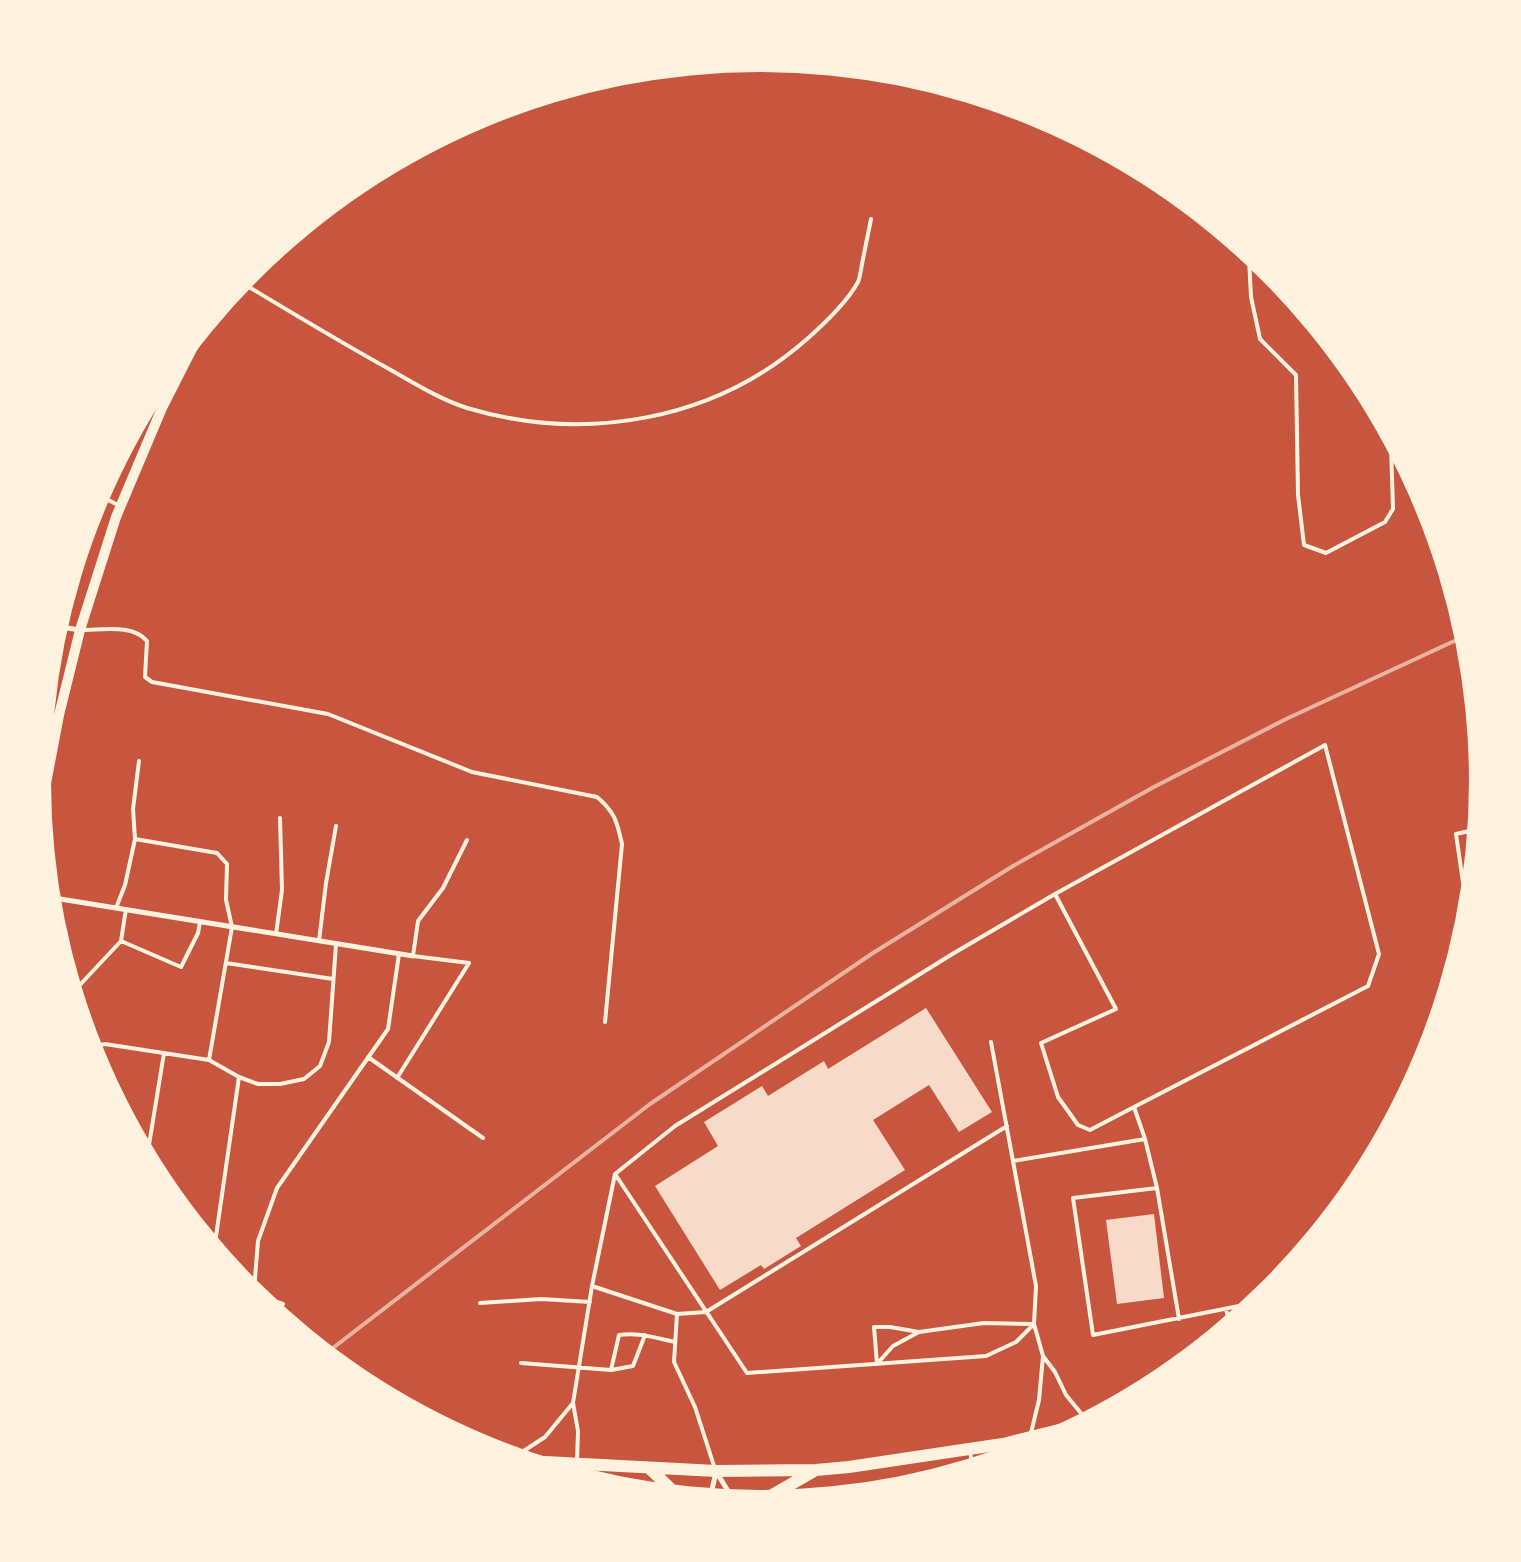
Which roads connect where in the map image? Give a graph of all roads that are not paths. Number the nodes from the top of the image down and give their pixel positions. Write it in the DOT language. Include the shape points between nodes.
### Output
graph roads {
  1 [pos="871,219"];
  2 [pos="1249,268"];
  3 [pos="251,288"];
  4 [pos="177,379"];
  5 [pos="1391,457"];
  6 [pos="109,501"];
  7 [pos="120,506"];
  8 [pos="68,628"];
  9 [pos="80,630"];
  10 [pos="53,734"];
  11 [pos="139,761"];
  12 [pos="280,818"];
  13 [pos="336,826"];
  14 [pos="1468,831"];
  15 [pos="134,839"];
  16 [pos="466,840"];
  17 [pos="1463,881"];
  18 [pos="1055,894"];
  19 [pos="61,899"];
  20 [pos="116,908"];
  21 [pos="126,910"];
  22 [pos="200,922"];
  23 [pos="232,927"];
  24 [pos="276,934"];
  25 [pos="121,941"];
  26 [pos="319,941"];
  27 [pos="336,944"];
  28 [pos="399,954"];
  29 [pos="413,956"];
  30 [pos="226,962"];
  31 [pos="333,978"];
  32 [pos="81,983"];
  33 [pos="605,1022"];
  34 [pos="991,1042"];
  35 [pos="102,1045"];
  36 [pos="164,1053"];
  37 [pos="368,1057"];
  38 [pos="209,1060"];
  39 [pos="238,1077"];
  40 [pos="397,1078"];
  41 [pos="1134,1107"];
  42 [pos="1007,1126"];
  43 [pos="483,1138"];
  44 [pos="1145,1138"];
  45 [pos="150,1142"];
  46 [pos="1013,1161"];
  47 [pos="615,1174"];
  48 [pos="1157,1188"];
  49 [pos="216,1235"];
  50 [pos="255,1279"];
  51 [pos="592,1286"];
  52 [pos="590,1302"];
  53 [pos="480,1303"];
  54 [pos="1236,1307"];
  55 [pos="1226,1309"];
  56 [pos="706,1312"];
  57 [pos="678,1314"];
  58 [pos="1227,1315"];
  59 [pos="1178,1319"];
  60 [pos="1034,1324"];
  61 [pos="919,1332"];
  62 [pos="645,1335"];
  63 [pos="675,1342"];
  64 [pos="1043,1356"];
  65 [pos="521,1363"];
  66 [pos="877,1364"];
  67 [pos="579,1367"];
  68 [pos="611,1370"];
  69 [pos="573,1403"];
  70 [pos="1081,1413"];
  71 [pos="1029,1437"];
  72 [pos="1030,1437"];
  73 [pos="525,1450"];
  74 [pos="969,1450"];
  75 [pos="971,1458"];
  76 [pos="576,1466"];
  77 [pos="581,1467"];
  78 [pos="649,1468"];
  79 [pos="816,1470"];
  80 [pos="716,1471"];
  81 [pos="665,1484"];
  82 [pos="712,1489"];
  83 [pos="726,1489"];
  84 [pos="782,1490"];
  1 -- 3 [label="lane" via="858,281 827,322 792,353 724,393 682,410 640,420 552,424 466,408 434,395"];
  2 -- 5 [label="lane" via="1251,297 1260,339 1296,375 1298,495 1304,545 1326,553 1385,522 1393,509"];
  4 -- 7 [label="main road"];
  6 -- 7 [label="lane"];
  7 -- 9 [label="main road"];
  8 -- 9 [label="street"];
  9 -- 10 [label="main road"];
  9 -- 33 [label="lane" via="122,630 141,634 147,641 145,677 152,682 328,714 472,772 597,797 610,807 622,844"];
  11 -- 15 [label="lane" via="133,809"];
  12 -- 24 [label="lane" via="282,890"];
  13 -- 26 [label="lane"];
  14 -- 17 [label="lane" via="1456,834"];
  15 -- 20 [label="lane" via="125,885"];
  15 -- 23 [label="lane" via="216,853 227,864 226,900"];
  16 -- 29 [label="lane" via="443,888 418,921"];
  18 -- 41 [label="lane" via="1116,1010 1041,1043 1058,1096 1078,1125 1090,1130"];
  18 -- 41 [label="lane" via="1325,745 1379,954 1368,986"];
  18 -- 47 [label="lane" via="675,1126"];
  19 -- 20 [label="street"];
  20 -- 21 [label="street"];
  21 -- 22 [label="street"];
  21 -- 25 [label="lane"];
  22 -- 23 [label="street"];
  22 -- 25 [label="lane" via="181,967"];
  23 -- 24 [label="street"];
  23 -- 30 [label="lane"];
  24 -- 26 [label="street"];
  25 -- 32 [label="lane"];
  26 -- 27 [label="street"];
  27 -- 28 [label="street"];
  27 -- 31 [label="lane"];
  28 -- 29 [label="street"];
  28 -- 37 [label="lane" via="388,1029"];
  29 -- 40 [label="lane" via="469,963"];
  30 -- 31 [label="lane"];
  30 -- 38 [label="lane"];
  31 -- 39 [label="lane" via="329,1042 320,1066 304,1079 280,1084 258,1084"];
  34 -- 42 [label="lane"];
  35 -- 36 [label="lane"];
  36 -- 38 [label="lane"];
  36 -- 45 [label="lane"];
  37 -- 40 [label="lane"];
  37 -- 50 [label="lane" via="276,1188 258,1241"];
  38 -- 39 [label="lane"];
  39 -- 49 [label="lane"];
  40 -- 43 [label="lane"];
  41 -- 44 [label="lane"];
  42 -- 46 [label="lane"];
  42 -- 56 [label="lane"];
  44 -- 46 [label="lane"];
  44 -- 48 [label="lane"];
  46 -- 60 [label="lane" via="1036,1286"];
  47 -- 51 [label="lane"];
  47 -- 56 [label="lane"];
  48 -- 59 [label="lane"];
  48 -- 59 [label="lane" via="1073,1198 1093,1335"];
  51 -- 52 [label="lane"];
  51 -- 57 [label="lane"];
  52 -- 53 [label="lane" via="541,1299"];
  52 -- 67 [label="lane"];
  54 -- 55 [label="lane"];
  55 -- 58 [label="lane"];
  55 -- 59 [label="lane"];
  56 -- 57 [label="lane"];
  56 -- 66 [label="lane" via="747,1373"];
  57 -- 63 [label="lane"];
  60 -- 61 [label="lane" via="984,1324"];
  60 -- 64 [label="lane"];
  60 -- 66 [label="lane" via="1016,1342 986,1356"];
  61 -- 66 [label="lane" via="892,1346"];
  61 -- 66 [label="lane" via="874,1327"];
  62 -- 63 [label="lane"];
  62 -- 68 [label="lane" via="633,1366"];
  62 -- 68 [label="lane" via="619,1335"];
  63 -- 80 [label="lane" via="674,1362 695,1407"];
  64 -- 70 [label="lane"];
  64 -- 72 [label="lane" via="1039,1400"];
  65 -- 67 [label="lane"];
  67 -- 68 [label="lane"];
  67 -- 69 [label="lane"];
  69 -- 73 [label="lane" via="545,1436"];
  69 -- 76 [label="lane" via="578,1431"];
  71 -- 74 [label="main road"];
  74 -- 75 [label="lane"];
  74 -- 79 [label="main road"];
  77 -- 78 [label="main road"];
  78 -- 80 [label="main road"];
  78 -- 81 [label="main road"];
  79 -- 80 [label="main road"];
  79 -- 84 [label="main road"];
  80 -- 82 [label="street"];
  80 -- 83 [label="street"];
}
